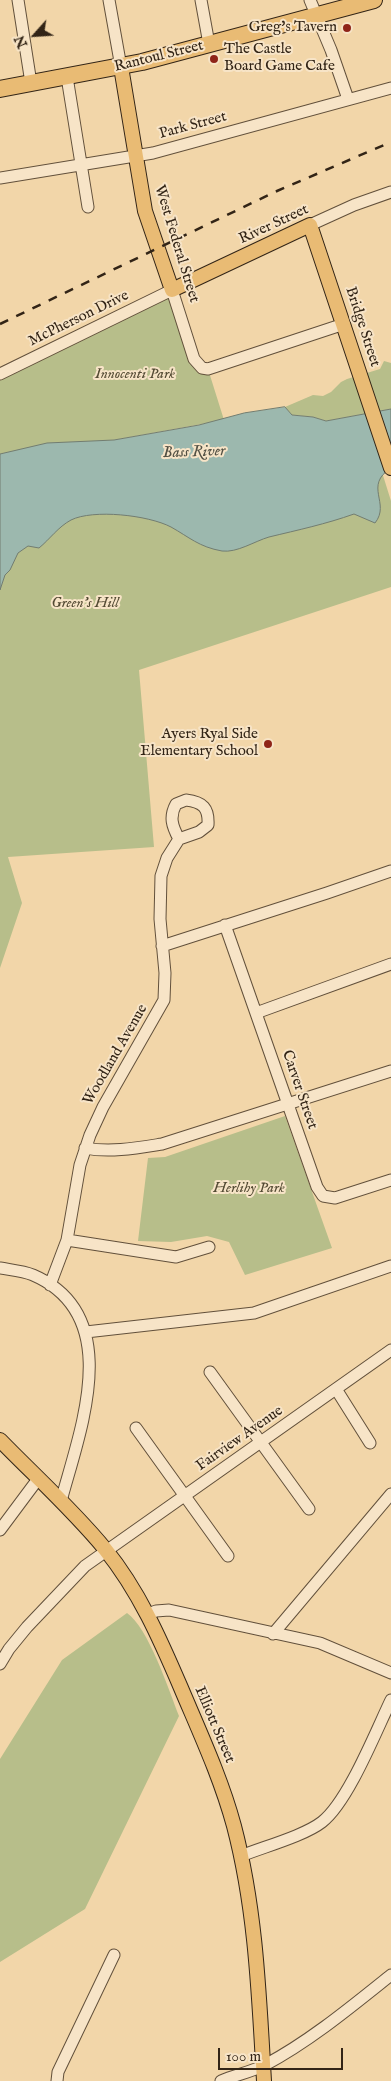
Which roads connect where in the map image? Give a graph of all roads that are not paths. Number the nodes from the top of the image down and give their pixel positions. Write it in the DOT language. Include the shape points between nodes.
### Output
graph roads {
  1 [pos="20,0"];
  2 [pos="110,0"];
  3 [pos="201,0"];
  4 [pos="310,0"];
  5 [pos="374,0"];
  6 [pos="317,16"];
  7 [pos="209,44"];
  8 [pos="121,67"];
  9 [pos="67,77"];
  10 [pos="31,84"];
  11 [pos="391,88"];
  12 [pos="0,89"];
  13 [pos="348,100"];
  14 [pos="136,156"];
  15 [pos="81,164"];
  16 [pos="0,178"];
  17 [pos="391,192"];
  18 [pos="88,207"];
  19 [pos="310,226"];
  20 [pos="172,290"];
  21 [pos="344,324"];
  22 [pos="0,374"];
  23 [pos="391,468"];
  24 [pos="178,839"];
  25 [pos="391,871"];
  26 [pos="225,925"];
  27 [pos="162,946"];
  28 [pos="391,964"];
  29 [pos="256,1013"];
  30 [pos="391,1072"];
  31 [pos="288,1104"];
  32 [pos="85,1148"];
  33 [pos="391,1180"];
  34 [pos="67,1240"];
  35 [pos="208,1247"];
  36 [pos="391,1266"];
  37 [pos="0,1268"];
  38 [pos="50,1284"];
  39 [pos="86,1332"];
  40 [pos="391,1350"];
  41 [pos="210,1372"];
  42 [pos="336,1389"];
  43 [pos="136,1428"];
  44 [pos="0,1440"];
  45 [pos="261,1443"];
  46 [pos="370,1443"];
  47 [pos="38,1478"];
  48 [pos="391,1494"];
  49 [pos="185,1496"];
  50 [pos="62,1501"];
  51 [pos="309,1509"];
  52 [pos="0,1530"];
  53 [pos="106,1550"];
  54 [pos="228,1556"];
  55 [pos="148,1614"];
  56 [pos="273,1634"];
  57 [pos="0,1664"];
  58 [pos="391,1673"];
  59 [pos="391,1700"];
  60 [pos="241,1856"];
  61 [pos="114,1955"];
  62 [pos="391,1976"];
  63 [pos="263,2066"];
  64 [pos="57,2081"];
  65 [pos="221,2081"];
  66 [pos="264,2081"];
  1 -- 10 [label="street"];
  2 -- 8 [label="street"];
  3 -- 7 [label="street"];
  4 -- 6 [label="street"];
  5 -- 6 [label="highway, Rantoul Street"];
  6 -- 7 [label="highway, Rantoul Street"];
  6 -- 13 [label="street"];
  7 -- 8 [label="highway, Rantoul Street"];
  8 -- 9 [label="highway, Rantoul Street"];
  8 -- 14 [label="main road, West Federal Street"];
  9 -- 10 [label="highway, Rantoul Street"];
  9 -- 15 [label="street"];
  10 -- 12 [label="highway, Rantoul Street"];
  11 -- 13 [label="street, Park Street"];
  13 -- 14 [label="street, Park Street"];
  14 -- 15 [label="street, Park Street"];
  14 -- 20 [label="main road, West Federal Street" via="145,211"];
  15 -- 16 [label="street, Park Street"];
  15 -- 18 [label="street"];
  17 -- 19 [label="street, River Street"];
  19 -- 20 [label="main road, River Street"];
  19 -- 21 [label="main road, Bridge Street"];
  20 -- 21 [label="street, West Federal Street" via="194,359 202,368 213,368"];
  20 -- 22 [label="street, McPherson Drive"];
  21 -- 23 [label="main road, Bridge Street"];
  24 -- 27 [label="street, Woodland Avenue" via="167,858 162,876"];
  25 -- 26 [label="street"];
  26 -- 27 [label="street"];
  26 -- 29 [label="street, Carver Street"];
  27 -- 32 [label="street, Woodland Avenue" via="164,1000 103,1107"];
  28 -- 29 [label="street"];
  29 -- 31 [label="street, Carver Street"];
  30 -- 31 [label="street"];
  31 -- 32 [label="street" via="162,1144 128,1149"];
  31 -- 33 [label="street, Carver Street" via="323,1196 335,1198"];
  32 -- 34 [label="street, Woodland Avenue"];
  34 -- 35 [label="street" via="176,1257"];
  34 -- 38 [label="street, Woodland Avenue"];
  36 -- 39 [label="street" via="254,1313"];
  37 -- 38 [label="street" via="32,1275"];
  38 -- 39 [label="street" via="75,1309"];
  39 -- 50 [label="street" via="90,1355 88,1388"];
  40 -- 42 [label="street, Fairview Avenue"];
  41 -- 45 [label="street"];
  42 -- 45 [label="street, Fairview Avenue"];
  42 -- 46 [label="street"];
  43 -- 49 [label="street"];
  44 -- 47 [label="main road, Elliott Street"];
  45 -- 49 [label="street, Fairview Avenue"];
  45 -- 51 [label="street"];
  47 -- 50 [label="main road, Elliott Street"];
  47 -- 52 [label="street"];
  48 -- 56 [label="street"];
  49 -- 53 [label="street, Fairview Avenue"];
  49 -- 54 [label="street"];
  50 -- 53 [label="main road, Elliott Street"];
  53 -- 55 [label="main road, Elliott Street"];
  53 -- 57 [label="street, Fairview Avenue" via="85,1566 27,1627"];
  55 -- 56 [label="street" via="169,1610"];
  55 -- 60 [label="main road, Elliott Street" via="222,1786"];
  56 -- 58 [label="street" via="320,1643"];
  59 -- 60 [label="street" via="358,1769 329,1816 302,1832"];
  60 -- 63 [label="main road, Elliott Street" via="256,1949"];
  61 -- 64 [label="street" via="58,2072"];
  62 -- 63 [label="street" via="312,2035"];
  63 -- 65 [label="street"];
  63 -- 66 [label="main road, Elliott Street"];
}
